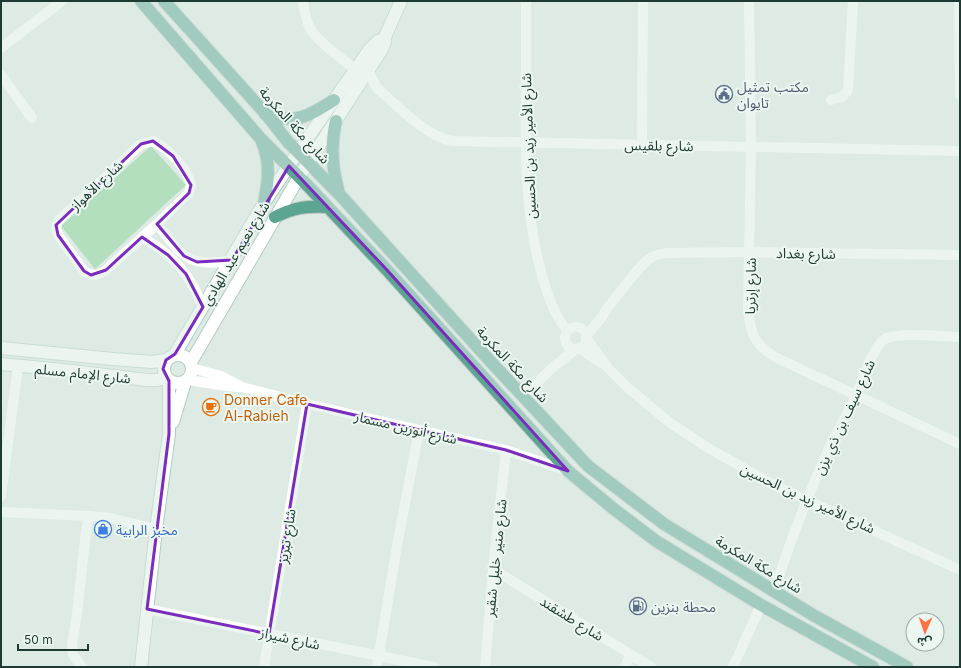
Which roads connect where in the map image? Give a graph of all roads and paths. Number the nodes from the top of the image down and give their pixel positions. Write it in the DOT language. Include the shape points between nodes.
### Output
graph roads {
  1 [pos="62,1"];
  2 [pos="141,1"];
  3 [pos="164,1"];
  4 [pos="303,1"];
  5 [pos="401,1"];
  6 [pos="526,1"];
  7 [pos="643,1"];
  8 [pos="749,1"];
  9 [pos="853,1"];
  10 [pos="959,1"];
  11 [pos="384,39"];
  12 [pos="1,48"];
  13 [pos="356,70"];
  14 [pos="369,70"];
  15 [pos="1,75"];
  16 [pos="359,85"];
  17 [pos="377,88"];
  18 [pos="960,96"];
  19 [pos="334,100"];
  20 [pos="831,100"];
  21 [pos="265,113"];
  22 [pos="32,118"];
  23 [pos="336,121"];
  24 [pos="261,140"];
  25 [pos="525,143"];
  26 [pos="642,144"];
  27 [pos="751,148"];
  28 [pos="960,151"];
  29 [pos="298,152"];
  30 [pos="308,163"];
  31 [pos="289,166"];
  32 [pos="299,177"];
  33 [pos="340,195"];
  34 [pos="264,203"];
  35 [pos="328,207"];
  36 [pos="275,217"];
  37 [pos="157,224"];
  38 [pos="142,237"];
  39 [pos="750,252"];
  40 [pos="960,255"];
  41 [pos="232,260"];
  42 [pos="203,307"];
  43 [pos="567,331"];
  44 [pos="585,334"];
  45 [pos="960,337"];
  46 [pos="565,342"];
  47 [pos="1,348"];
  48 [pos="577,349"];
  49 [pos="171,357"];
  50 [pos="1,364"];
  51 [pos="192,365"];
  52 [pos="18,366"];
  53 [pos="552,368"];
  54 [pos="608,368"];
  55 [pos="167,379"];
  56 [pos="186,381"];
  57 [pos="242,387"];
  58 [pos="523,396"];
  59 [pos="856,396"];
  60 [pos="307,404"];
  61 [pos="419,430"];
  62 [pos="169,434"];
  63 [pos="960,444"];
  64 [pos="506,450"];
  65 [pos="568,471"];
  66 [pos="1,496"];
  67 [pos="807,499"];
  68 [pos="1,512"];
  69 [pos="89,516"];
  70 [pos="156,528"];
  71 [pos="493,569"];
  72 [pos="960,570"];
  73 [pos="774,591"];
  74 [pos="761,605"];
  75 [pos="147,609"];
  76 [pos="270,634"];
  77 [pos="630,654"];
  78 [pos="379,656"];
  79 [pos="82,667"];
  80 [pos="141,667"];
  81 [pos="264,667"];
  82 [pos="377,667"];
  83 [pos="434,667"];
  84 [pos="485,667"];
  85 [pos="625,667"];
  86 [pos="651,667"];
  87 [pos="733,667"];
  88 [pos="873,667"];
  89 [pos="907,667"];
  1 -- 12 [label="street"];
  2 -- 24 [label="main road"];
  3 -- 21 [label="main road, شارع مكة المكرمة"];
  4 -- 13 [label="street" via="310,27 319,40"];
  5 -- 11 [label="street, شارع نعيم عبد الهادي"];
  6 -- 25 [label="street, شارع الأمير زيد بن الحسين"];
  7 -- 26 [label="street"];
  8 -- 27 [label="street, شارع إرتريا"];
  9 -- 20 [label="street" via="848,90 842,97"];
  10 -- 18 [label="street"];
  11 -- 13 [label="street, شارع نعيم عبد الهادي" via="373,45"];
  11 -- 14 [label="street, شارع نعيم عبد الهادي" via="384,46"];
  13 -- 19 [label="street, شارع نعيم عبد الهادي"];
  14 -- 16 [label="street, شارع نعيم عبد الهادي"];
  14 -- 17 [label="street, شارع بلقيس"];
  15 -- 22 [label="street"];
  16 -- 17 [label="street"];
  16 -- 23 [label="street, شارع نعيم عبد الهادي"];
  17 -- 25 [label="street, شارع بلقيس" via="425,130 441,138 452,141"];
  19 -- 21 [label="main road" via="296,119 281,119"];
  19 -- 29 [label="street, شارع نعيم عبد الهادي"];
  21 -- 29 [label="main road, شارع مكة المكرمة"];
  23 -- 30 [label="street, شارع نعيم عبد الهادي"];
  23 -- 33 [label="main road" via="332,164"];
  24 -- 31 [label="main road"];
  24 -- 34 [label="main road" via="268,165"];
  25 -- 26 [label="street, شارع بلقيس"];
  25 -- 43 [label="street, شارع الأمير زيد بن الحسين" via="534,246 551,304"];
  26 -- 27 [label="street, شارع بلقيس"];
  27 -- 28 [label="street, شارع بلقيس"];
  27 -- 39 [label="street, شارع إرتريا"];
  29 -- 30 [label="main road, شارع مكة المكرمة"];
  29 -- 31 [label="street, شارع نعيم عبد الهادي"];
  30 -- 32 [label="street, شارع نعيم عبد الهادي"];
  30 -- 33 [label="main road, شارع مكة المكرمة"];
  31 -- 32 [label="main road"];
  31 -- 34 [label="street, شارع نعيم عبد الهادي"];
  32 -- 35 [label="main road"];
  32 -- 36 [label="street, شارع نعيم عبد الهادي"];
  33 -- 58 [label="main road, شارع مكة المكرمة"];
  34 -- 41 [label="street, شارع نعيم عبد الهادي"];
  35 -- 36 [label="main road" via="303,207"];
  35 -- 65 [label="main road"];
  36 -- 51 [label="street, شارع نعيم عبد الهادي"];
  37 -- 38 [label="street, شارع الأهواز"];
  37 -- 38 [label="street, شارع الأهواز" via="189,193 191,185 186,173 173,156 153,141 141,144 56,225 58,235 84,271 91,275 106,270"];
  37 -- 41 [label="street" via="184,256 197,262 209,263"];
  38 -- 42 [label="street" via="168,255 186,274"];
  39 -- 40 [label="street, شارع بغداد"];
  39 -- 44 [label="street, شارع بغداد" via="668,253 651,257"];
  39 -- 59 [label="street, شارع إرتريا" via="748,308 752,332 761,348 776,358"];
  41 -- 42 [label="street, شارع نعيم عبد الهادي"];
  42 -- 49 [label="street, شارع نعيم عبد الهادي"];
  43 -- 44 [label="street" via="574,327"];
  43 -- 46 [label="street"];
  44 -- 48 [label="street" via="584,344"];
  44 -- 54 [label="street, شارع الأمير زيد بن الحسين"];
  45 -- 59 [label="street, شارع سيف بن ذي يزن" via="915,336 885,339 876,350"];
  46 -- 48 [label="street" via="569,347"];
  46 -- 53 [label="street"];
  47 -- 49 [label="street, شارع الإمام مسلم" via="152,362"];
  48 -- 53 [label="street"];
  48 -- 54 [label="street, شارع الأمير زيد بن الحسين"];
  49 -- 51 [label="street" via="184,356"];
  49 -- 55 [label="street" via="163,369"];
  50 -- 52 [label="street, شارع الإمام مسلم"];
  51 -- 56 [label="street" via="192,374"];
  51 -- 57 [label="street, شارع أنورين مسمار"];
  52 -- 55 [label="street, شارع الإمام مسلم" via="147,380"];
  52 -- 66 [label="street"];
  53 -- 58 [label="street"];
  54 -- 67 [label="street, شارع الأمير زيد بن الحسين" via="669,422 708,448 772,484"];
  55 -- 56 [label="street" via="177,384"];
  55 -- 62 [label="street"];
  56 -- 57 [label="street, شارع أنورين مسمار"];
  56 -- 62 [label="street"];
  57 -- 60 [label="street, شارع أنورين مسمار"];
  58 -- 73 [label="main road, شارع مكة المكرمة" via="588,466 607,481 664,524"];
  59 -- 63 [label="street, شارع إرتريا"];
  59 -- 67 [label="street, شارع سيف بن ذي يزن"];
  60 -- 61 [label="street, شارع أنورين مسمار"];
  60 -- 76 [label="street, شارع تبريز"];
  61 -- 64 [label="street, شارع أنورين مسمار"];
  61 -- 78 [label="street"];
  62 -- 70 [label="street"];
  64 -- 65 [label="street, شارع أنورين مسمار"];
  64 -- 71 [label="street, شارع منير خليل شقير"];
  65 -- 74 [label="main road" via="656,541"];
  67 -- 72 [label="street, شارع الأمير زيد بن الحسين"];
  67 -- 73 [label="street, شارع سيف بن ذي يزن"];
  68 -- 69 [label="street"];
  69 -- 70 [label="street"];
  69 -- 79 [label="street" via="72,644 73,655"];
  70 -- 75 [label="street"];
  71 -- 77 [label="street, شارع طشقند"];
  71 -- 84 [label="street, شارع منير خليل شقير"];
  73 -- 89 [label="main road, شارع مكة المكرمة"];
  74 -- 87 [label="street"];
  74 -- 88 [label="main road"];
  75 -- 76 [label="street, شارع شيراز"];
  75 -- 80 [label="street"];
  76 -- 78 [label="street, شارع شيراز"];
  76 -- 81 [label="street, شارع تبريز"];
  77 -- 85 [label="street"];
  77 -- 86 [label="street, شارع طشقند"];
  78 -- 82 [label="street"];
  78 -- 83 [label="street, شارع شيراز"];
}
